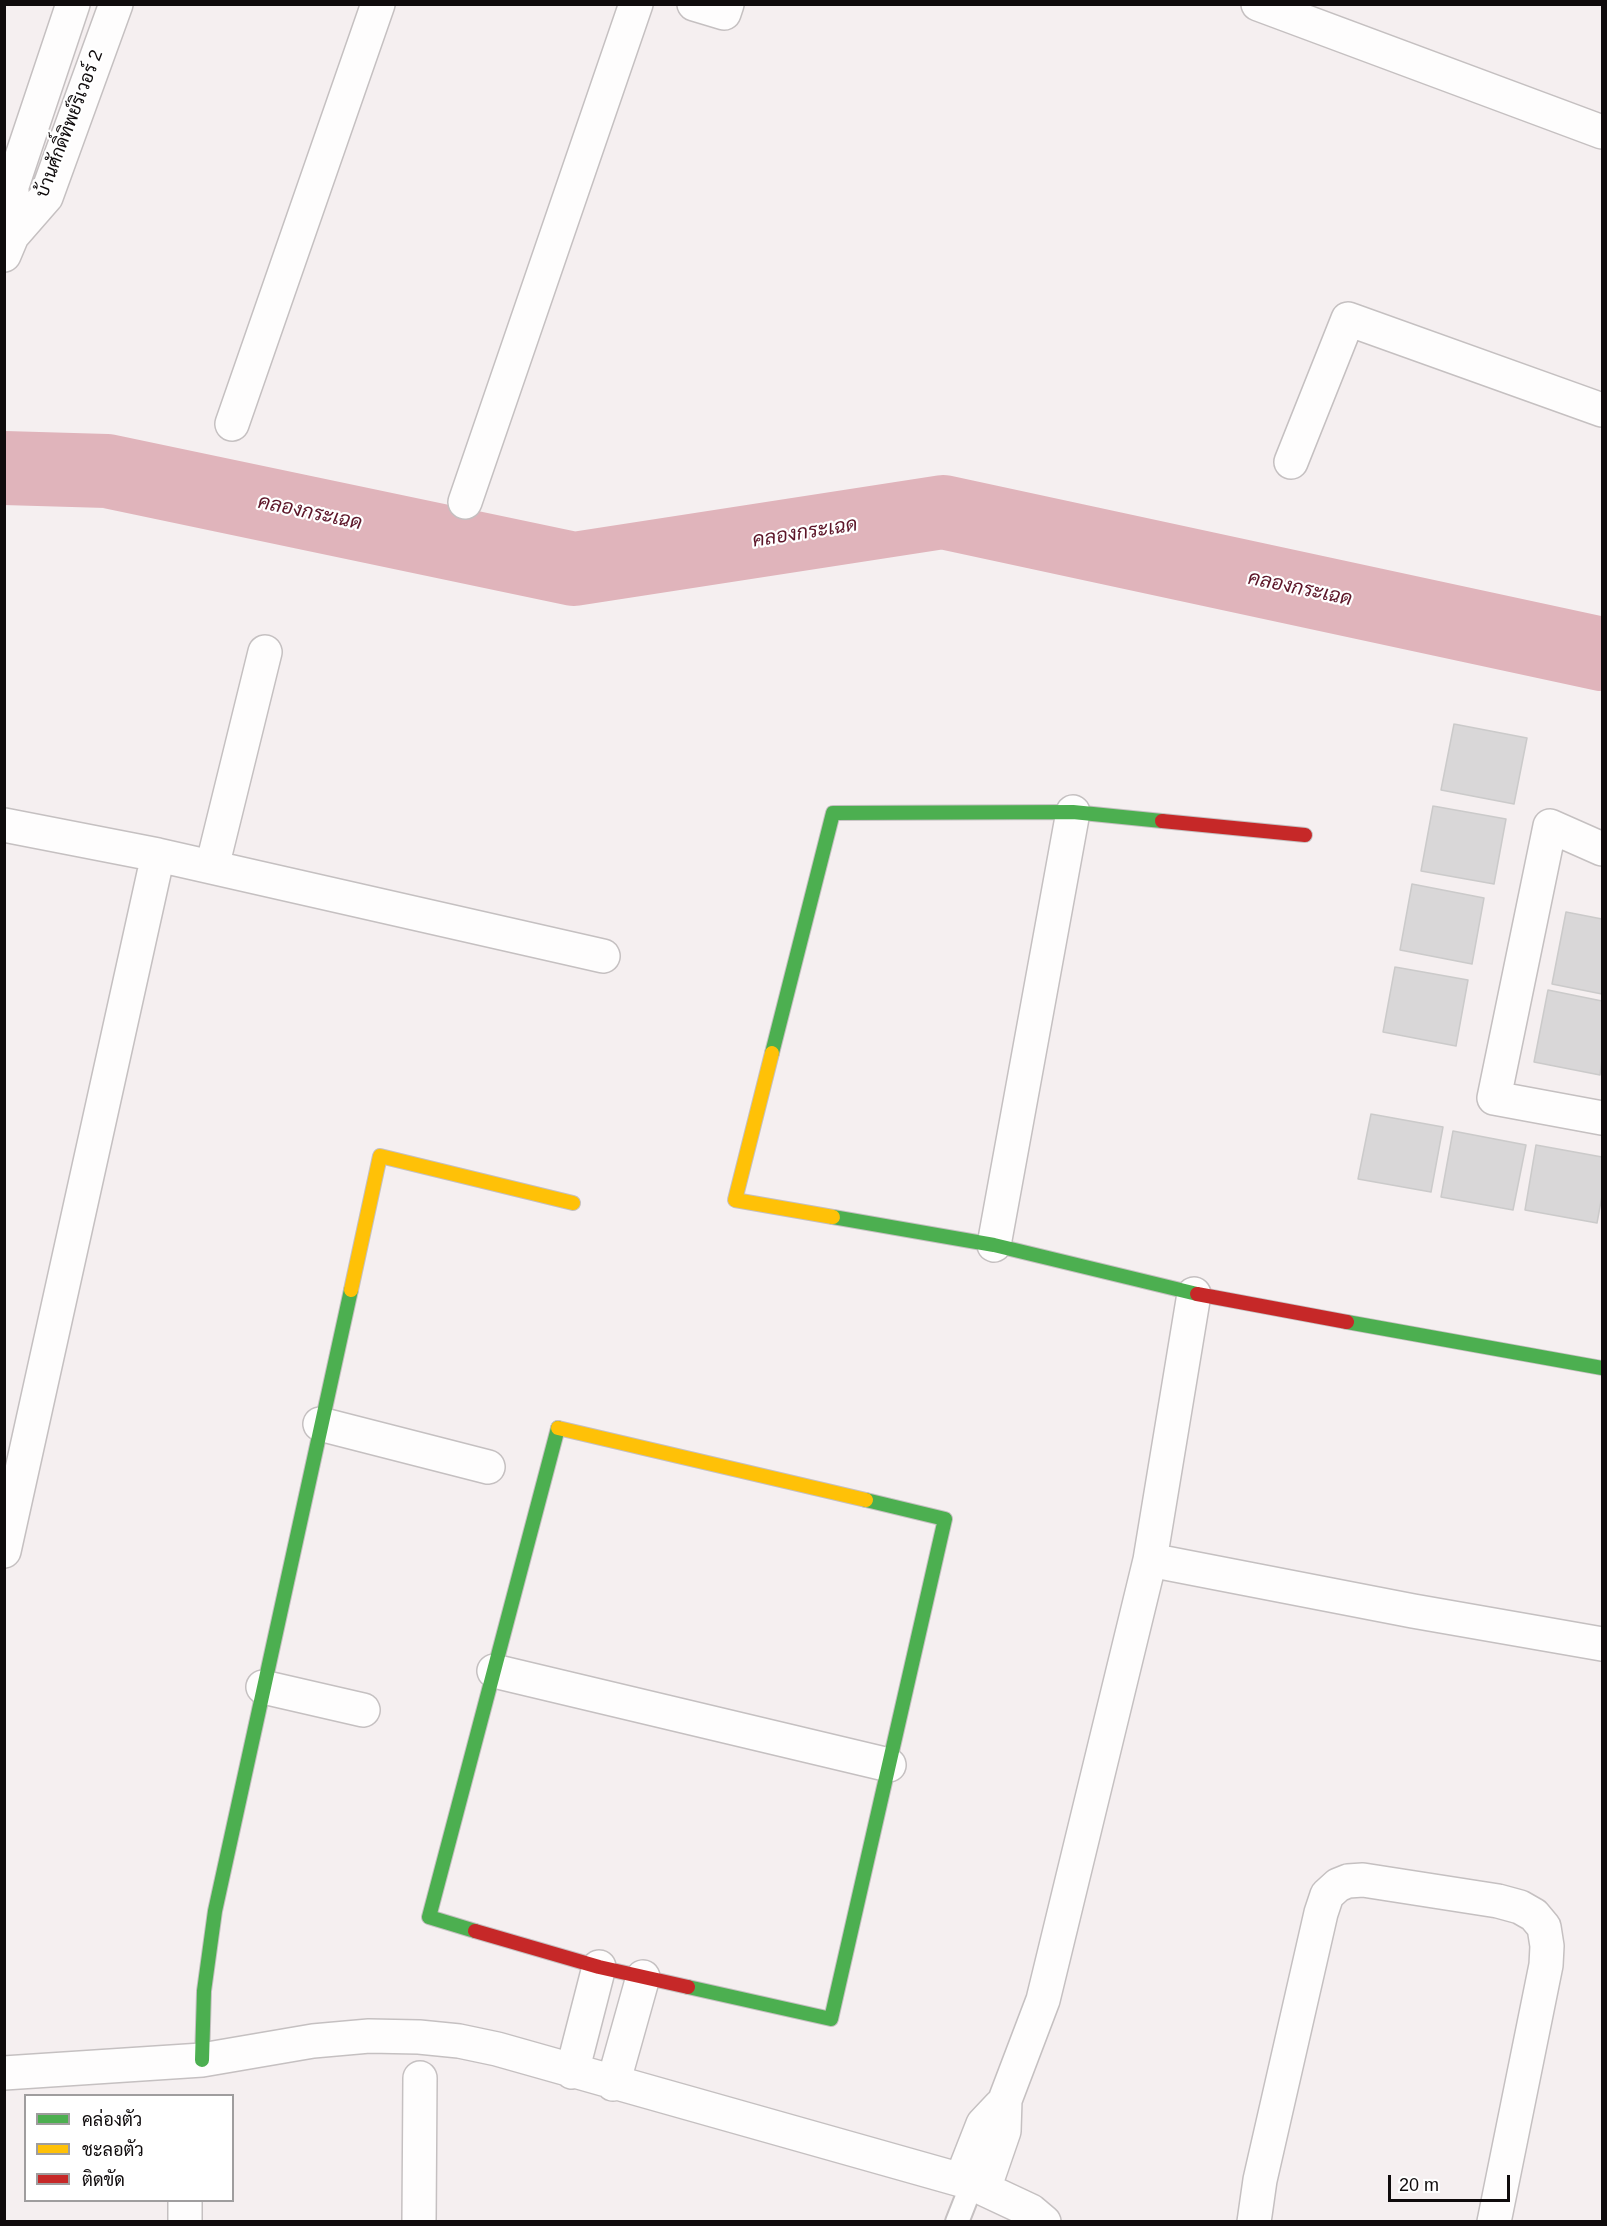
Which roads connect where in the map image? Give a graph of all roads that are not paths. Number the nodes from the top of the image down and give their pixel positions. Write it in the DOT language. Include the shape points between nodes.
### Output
graph roads {
  1 [pos="74,4"];
  2 [pos="116,4"];
  3 [pos="378,4"];
  4 [pos="636,4"];
  5 [pos="1258,4"];
  6 [pos="1602,132"];
  7 [pos="8,185"];
  8 [pos="46,197"];
  9 [pos="8,246"];
  10 [pos="1602,410"];
  11 [pos="232,424"];
  12 [pos="1292,462"];
  13 [pos="465,502"];
  14 [pos="265,652"];
  15 [pos="1073,812"];
  16 [pos="4,825"];
  17 [pos="1305,835"];
  18 [pos="1602,849"];
  19 [pos="158,855"];
  20 [pos="212,867"];
  21 [pos="603,956"];
  22 [pos="1602,1118"];
  23 [pos="573,1203"];
  24 [pos="994,1245"];
  25 [pos="1194,1294"];
  26 [pos="1602,1368"];
  27 [pos="320,1424"];
  28 [pos="488,1467"];
  29 [pos="4,1551"];
  30 [pos="1150,1560"];
  31 [pos="1602,1644"];
  32 [pos="494,1671"];
  33 [pos="263,1687"];
  34 [pos="363,1710"];
  35 [pos="889,1765"];
  36 [pos="599,1967"];
  37 [pos="643,1977"];
  38 [pos="202,2060"];
  39 [pos="4,2061"];
  40 [pos="39,2071"];
  41 [pos="572,2072"];
  42 [pos="4,2073"];
  43 [pos="420,2078"];
  44 [pos="612,2084"];
  45 [pos="972,2184"];
  46 [pos="185,2202"];
  47 [pos="185,2222"];
  48 [pos="419,2222"];
  49 [pos="957,2222"];
  50 [pos="1044,2222"];
  51 [pos="1254,2222"];
  52 [pos="1494,2222"];
  1 -- 7 [label="street, บ้านศักดิ์ทิพย์ริเวอร์ 2"];
  2 -- 8 [label="street, บ้านศักดิ์ทิพย์ริเวอร์ 2"];
  3 -- 11 [label="street"];
  4 -- 13 [label="street"];
  5 -- 6 [label="street"];
  7 -- 8 [label="street"];
  7 -- 9 [label="street, บ้านศักดิ์ทิพย์ริเวอร์ 2"];
  8 -- 9 [label="street, บ้านศักดิ์ทิพย์ริเวอร์ 2"];
  10 -- 12 [label="street" via="1348,318"];
  14 -- 20 [label="street"];
  15 -- 17 [label="street"];
  15 -- 24 [label="street"];
  15 -- 24 [label="street" via="833,813 735,1200"];
  16 -- 19 [label="street"];
  18 -- 22 [label="street" via="1550,826 1494,1098"];
  19 -- 20 [label="street"];
  19 -- 29 [label="street"];
  20 -- 21 [label="street"];
  23 -- 27 [label="street" via="380,1156"];
  24 -- 25 [label="street"];
  25 -- 26 [label="street"];
  25 -- 30 [label="street"];
  27 -- 28 [label="street"];
  27 -- 33 [label="street"];
  30 -- 31 [label="street"];
  30 -- 45 [label="street" via="1043,2000 1005,2100 1004,2131"];
  32 -- 35 [label="street"];
  32 -- 35 [label="street" via="558,1428 945,1519"];
  32 -- 36 [label="street" via="429,1917"];
  33 -- 34 [label="street"];
  33 -- 38 [label="street" via="215,1911 204,1991"];
  35 -- 37 [label="street" via="831,2019"];
  36 -- 37 [label="street"];
  36 -- 41 [label="street"];
  37 -- 44 [label="street"];
  38 -- 40 [label="street"];
  38 -- 41 [label="street" via="313,2041 419,2037 497,2049"];
  39 -- 40 [label="street"];
  40 -- 42 [label="street"];
  41 -- 44 [label="street"];
  43 -- 48 [label="street"];
  44 -- 45 [label="street"];
  45 -- 49 [label="lane"];
  45 -- 50 [label="street" via="1031,2211"];
  46 -- 47 [label="street"];
  51 -- 52 [label="street" via="1260,2180 1321,1913 1327,1895 1338,1885 1364,1880 1520,1907 1544,1927 1546,1965"];
}
